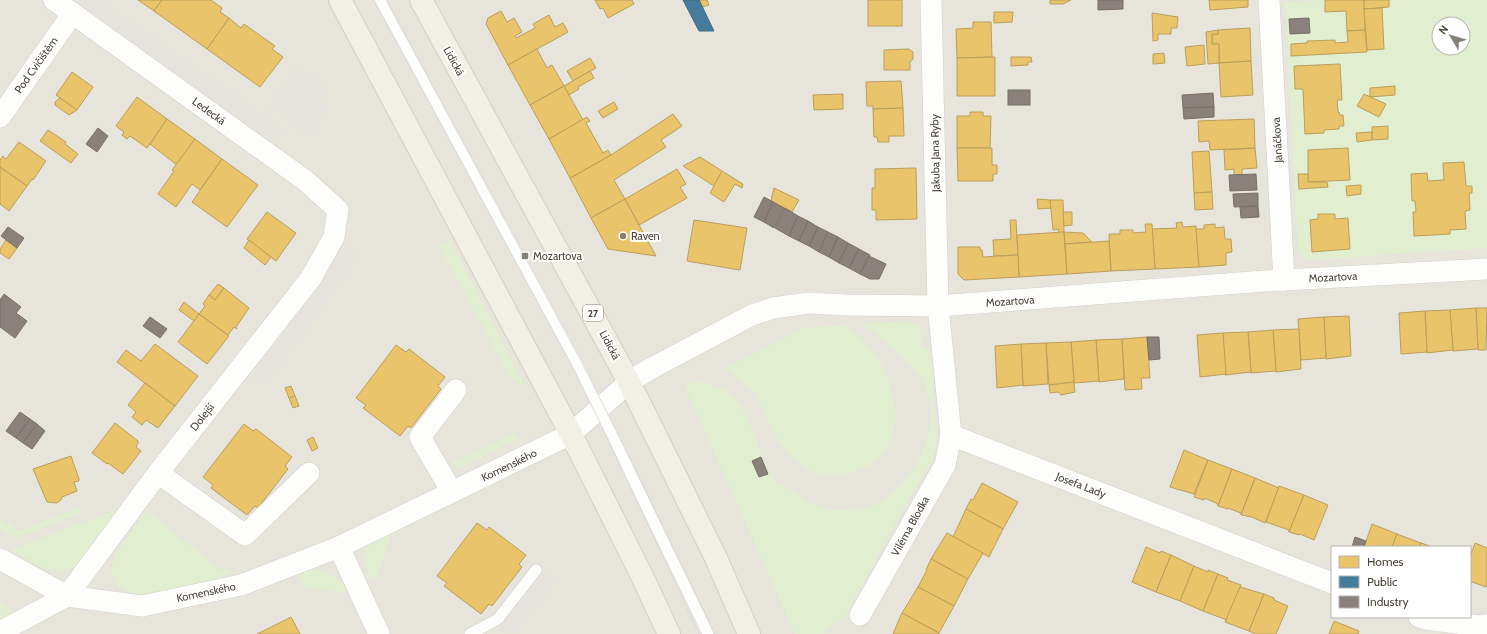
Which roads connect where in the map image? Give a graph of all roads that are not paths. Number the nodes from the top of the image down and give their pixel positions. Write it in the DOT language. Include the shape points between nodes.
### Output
graph roads {
  1 [pos="54,0"];
  2 [pos="340,0"];
  3 [pos="380,0"];
  4 [pos="421,0"];
  5 [pos="931,0"];
  6 [pos="1269,0"];
  7 [pos="72,13"];
  8 [pos="0,117"];
  9 [pos="334,237"];
  10 [pos="1487,269"];
  11 [pos="1284,280"];
  12 [pos="938,306"];
  13 [pos="629,382"];
  14 [pos="456,390"];
  15 [pos="599,409"];
  16 [pos="571,434"];
  17 [pos="951,435"];
  18 [pos="158,473"];
  19 [pos="309,473"];
  20 [pos="452,492"];
  21 [pos="339,547"];
  22 [pos="0,559"];
  23 [pos="536,570"];
  24 [pos="1331,583"];
  25 [pos="67,596"];
  26 [pos="860,615"];
  27 [pos="1422,618"];
  28 [pos="1487,625"];
  29 [pos="0,632"];
  30 [pos="379,634"];
  31 [pos="470,634"];
  32 [pos="669,634"];
  33 [pos="708,634"];
  34 [pos="749,634"];
  1 -- 7 [label="street, Ledecká"];
  2 -- 16 [label="main road"];
  3 -- 15 [label="lane" via="577,363"];
  4 -- 13 [label="main road, Lidická / 27"];
  5 -- 12 [label="street, Jakuba Jana Ryby"];
  6 -- 11 [label="street, Janáčkova"];
  7 -- 8 [label="street, Pod Cvičištěm"];
  7 -- 9 [label="street, Ledecká" via="306,181 338,210"];
  9 -- 18 [label="street, Dolejší" via="311,278"];
  10 -- 11 [label="street, Mozartova"];
  11 -- 12 [label="street, Mozartova"];
  12 -- 13 [label="street, Mozartova" via="809,303 773,308 752,315"];
  12 -- 17 [label="street"];
  13 -- 15 [label="street, Mozartova"];
  13 -- 34 [label="main road, Lidická / 27" via="716,558"];
  14 -- 20 [label="street" via="420,437"];
  15 -- 16 [label="street, Mozartova"];
  15 -- 33 [label="lane"];
  16 -- 20 [label="street, Komenského"];
  16 -- 32 [label="main road"];
  17 -- 24 [label="street, Josefa Lady"];
  17 -- 26 [label="street, Viléma Blodka" via="945,465"];
  18 -- 19 [label="street" via="245,534"];
  18 -- 25 [label="street, Dolejší"];
  20 -- 21 [label="street, Komenského"];
  21 -- 25 [label="street, Komenského" via="241,585 142,606"];
  21 -- 30 [label="street"];
  22 -- 25 [label="street, Komenského"];
  23 -- 31 [label="lane" via="498,619"];
  25 -- 29 [label="street"];
  27 -- 28 [label="street"];
}
